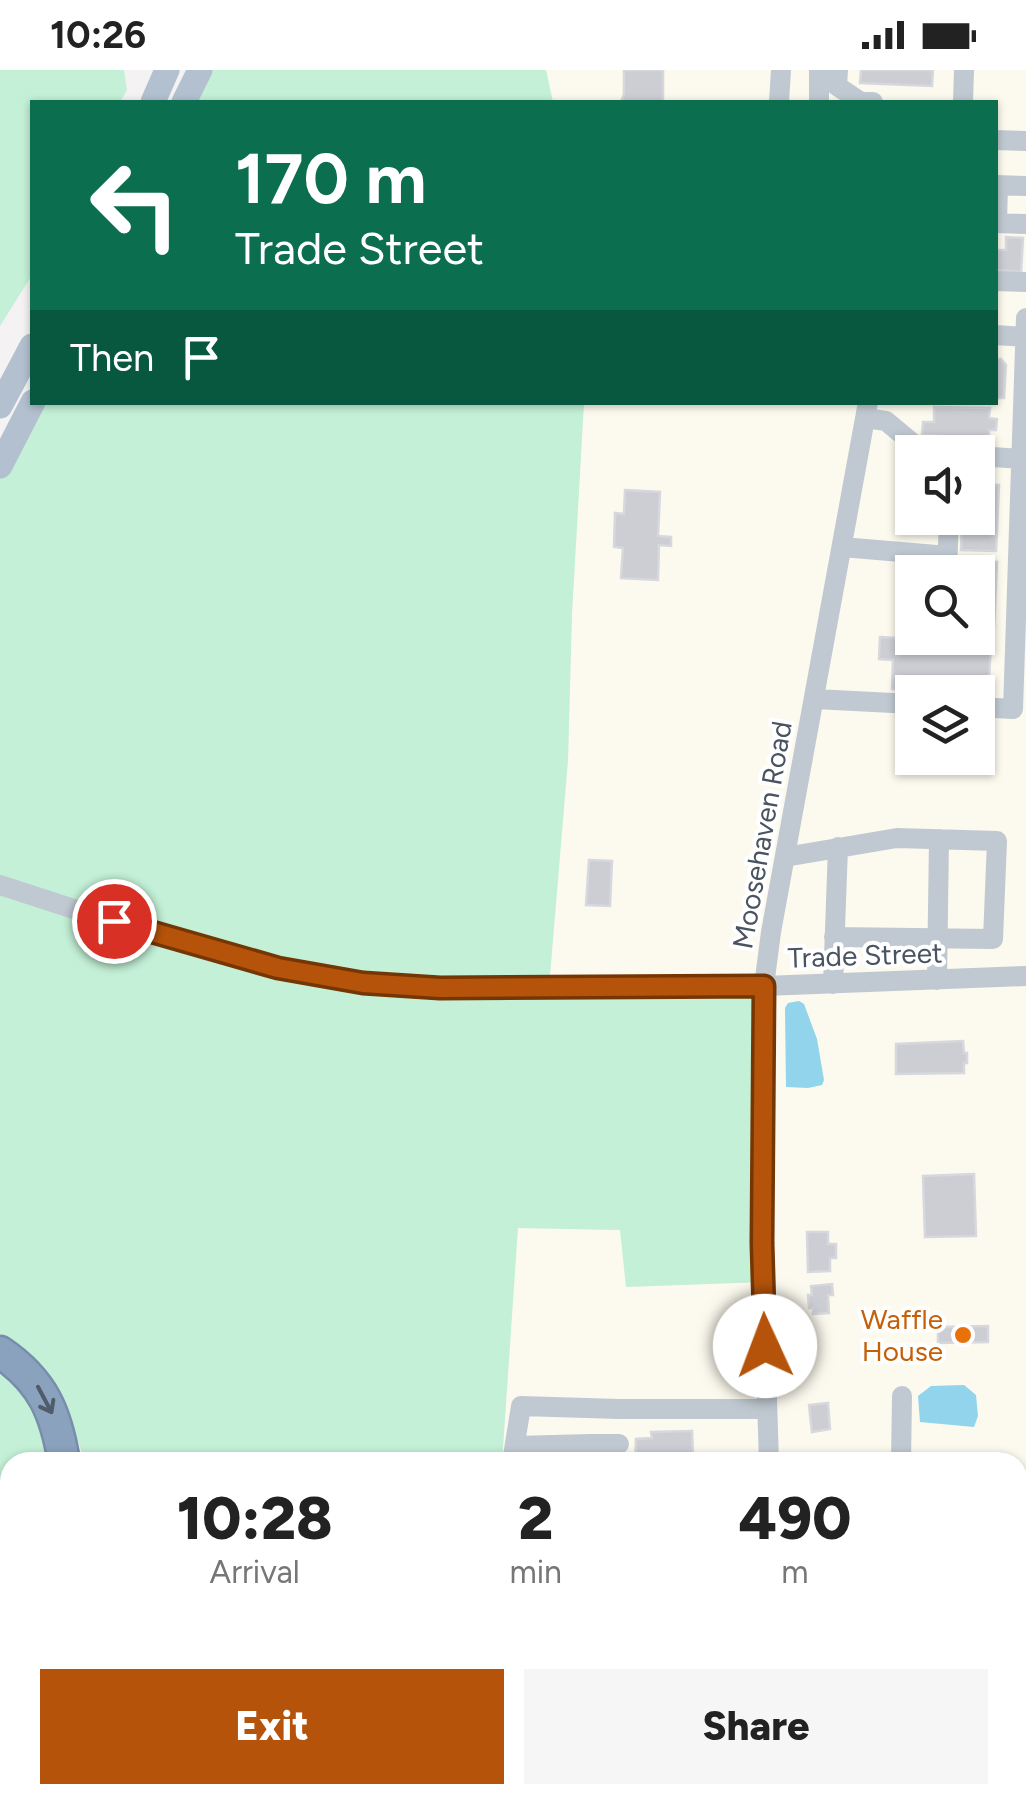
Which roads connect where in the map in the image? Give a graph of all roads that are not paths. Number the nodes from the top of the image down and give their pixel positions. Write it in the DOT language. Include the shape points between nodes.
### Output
graph roads {
  1 [pos="167,70"];
  2 [pos="179,70"];
  3 [pos="200,70"];
  4 [pos="781,70"];
  5 [pos="819,70"];
  6 [pos="838,70"];
  7 [pos="964,70"];
  8 [pos="154,100"];
  9 [pos="167,100"];
  10 [pos="185,100"];
  11 [pos="779,100"];
  12 [pos="819,100"];
  13 [pos="858,100"];
  14 [pos="963,100"];
  15 [pos="998,140"];
  16 [pos="1026,141"];
  17 [pos="998,186"];
  18 [pos="1026,186"];
  19 [pos="998,223"];
  20 [pos="1026,224"];
  21 [pos="998,281"];
  22 [pos="1026,282"];
  23 [pos="1026,318"];
  24 [pos="998,335"];
  25 [pos="1025,337"];
  26 [pos="30,350"];
  27 [pos="31,405"];
  28 [pos="0,406"];
  29 [pos="866,410"];
  30 [pos="903,435"];
  31 [pos="995,457"];
  32 [pos="1021,459"];
  33 [pos="0,466"];
  34 [pos="842,547"];
  35 [pos="895,556"];
  36 [pos="1021,631"];
  37 [pos="814,698"];
  38 [pos="895,703"];
  39 [pos="995,708"];
  40 [pos="939,840"];
  41 [pos="838,848"];
  42 [pos="785,857"];
  43 [pos="0,885"];
  44 [pos="834,936"];
  45 [pos="938,936"];
  46 [pos="1026,976"];
  47 [pos="937,980"];
  48 [pos="832,984"];
  49 [pos="764,986"];
  50 [pos="0,1352"];
  51 [pos="902,1396"];
  52 [pos="767,1409"];
  53 [pos="618,1444"];
  54 [pos="62,1452"];
  55 [pos="514,1452"];
  56 [pos="594,1452"];
  57 [pos="769,1452"];
  58 [pos="901,1452"];
  1 -- 8 [label="main road"];
  2 -- 9 [label="main road"];
  3 -- 10 [label="main road"];
  4 -- 11 [label="street"];
  5 -- 12 [label="street"];
  6 -- 13 [label="street" via="837,86"];
  7 -- 14 [label="street"];
  15 -- 16 [label="street"];
  17 -- 18 [label="street"];
  19 -- 20 [label="street"];
  21 -- 22 [label="street"];
  23 -- 25 [label="street"];
  24 -- 25 [label="street"];
  25 -- 32 [label="street"];
  26 -- 28 [label="main road"];
  27 -- 33 [label="main road"];
  29 -- 30 [label="street"];
  29 -- 34 [label="street, Moosehaven Road"];
  31 -- 32 [label="street"];
  32 -- 36 [label="street"];
  34 -- 35 [label="street"];
  34 -- 37 [label="street, Moosehaven Road"];
  36 -- 39 [label="street" via="1012,708"];
  37 -- 38 [label="street"];
  37 -- 42 [label="street, Moosehaven Road"];
  40 -- 41 [label="street" via="897,838"];
  40 -- 45 [label="street"];
  40 -- 45 [label="street" via="997,841 993,939"];
  41 -- 42 [label="street"];
  41 -- 44 [label="street"];
  42 -- 49 [label="street, Moosehaven Road"];
  43 -- 49 [label="street, Trade Street" via="278,968 363,983"];
  44 -- 45 [label="street"];
  44 -- 48 [label="street"];
  45 -- 47 [label="street"];
  46 -- 47 [label="street, Trade Street"];
  47 -- 48 [label="street, Trade Street"];
  48 -- 49 [label="street, Trade Street"];
  49 -- 52 [label="street, Moosehaven Road"];
  50 -- 54 [label="highway, one-way" via="36,1382 58,1424"];
  51 -- 58 [label="street"];
  52 -- 55 [label="street" via="520,1406"];
  52 -- 57 [label="street, Moosehaven Road"];
  53 -- 56 [label="street"];
}
